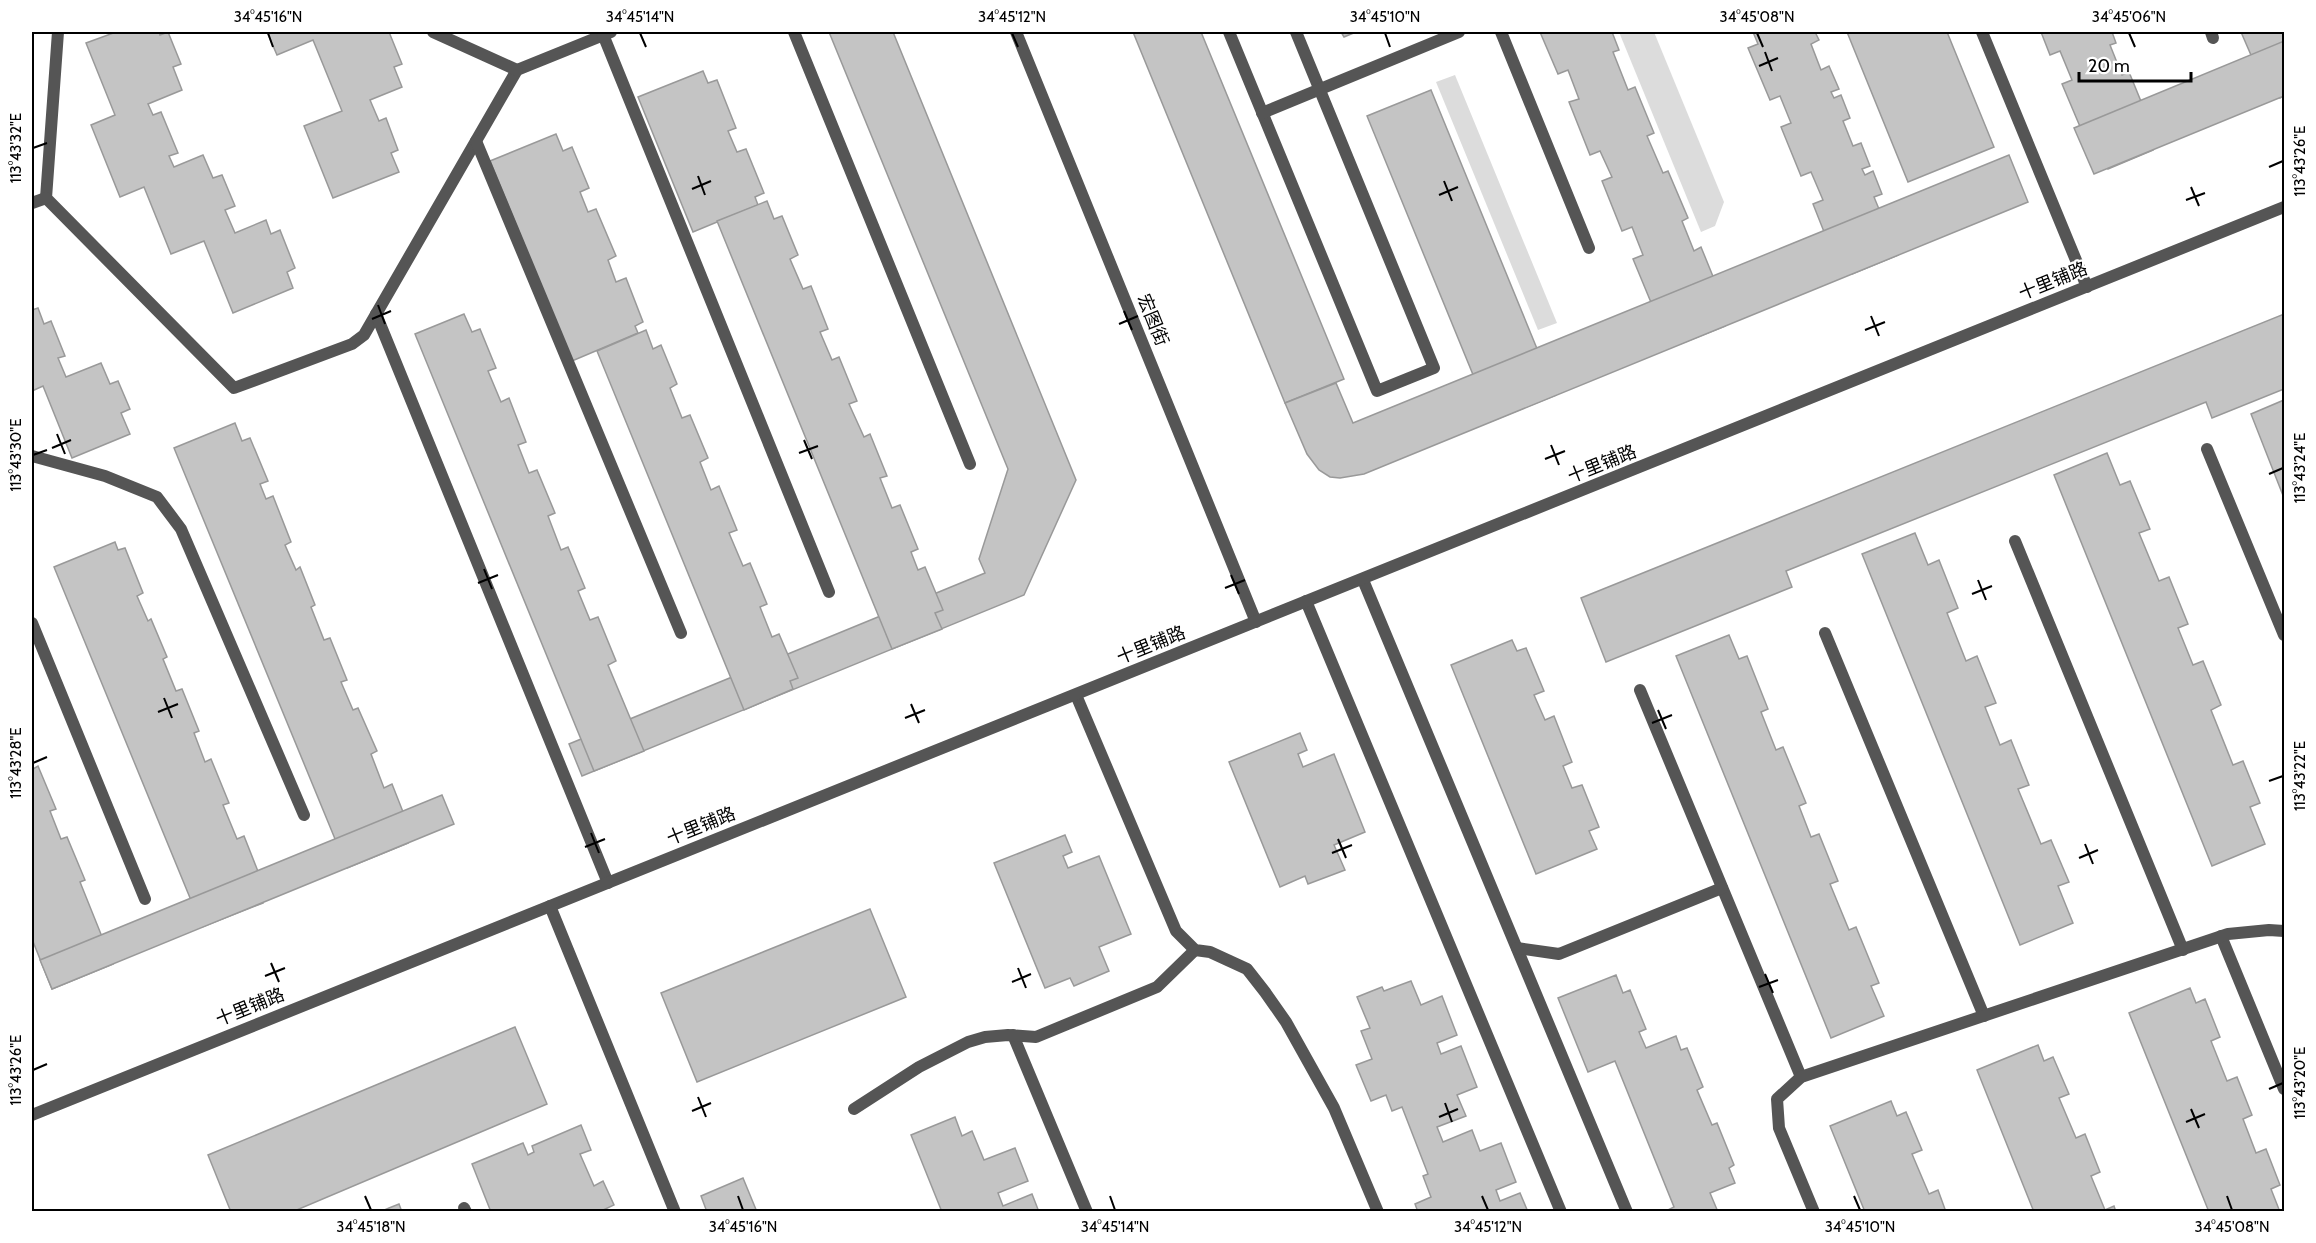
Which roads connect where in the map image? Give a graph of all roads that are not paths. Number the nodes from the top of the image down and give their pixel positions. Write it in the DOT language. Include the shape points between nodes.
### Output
graph roads {
  1 [pos="58,32"];
  2 [pos="433,32"];
  3 [pos="794,32"];
  4 [pos="1016,32"];
  5 [pos="1229,32"];
  6 [pos="1296,32"];
  7 [pos="1460,32"];
  8 [pos="1500,32"];
  9 [pos="1982,32"];
  10 [pos="606,33"];
  11 [pos="517,70"];
  12 [pos="1319,89"];
  13 [pos="1262,112"];
  14 [pos="476,141"];
  15 [pos="46,198"];
  16 [pos="32,203"];
  17 [pos="2284,207"];
  18 [pos="1589,248"];
  19 [pos="2087,287"];
  20 [pos="376,314"];
  21 [pos="2207,449"];
  22 [pos="32,456"];
  23 [pos="970,464"];
  24 [pos="2014,541"];
  25 [pos="1363,580"];
  26 [pos="829,592"];
  27 [pos="1306,601"];
  28 [pos="32,622"];
  29 [pos="1256,622"];
  30 [pos="681,633"];
  31 [pos="1825,633"];
  32 [pos="2284,635"];
  33 [pos="1640,690"];
  34 [pos="1076,694"];
  35 [pos="304,815"];
  36 [pos="608,883"];
  37 [pos="1722,888"];
  38 [pos="145,899"];
  39 [pos="550,906"];
  40 [pos="2284,930"];
  41 [pos="2221,936"];
  42 [pos="1517,948"];
  43 [pos="1195,950"];
  44 [pos="2183,950"];
  45 [pos="1984,1016"];
  46 [pos="1013,1035"];
  47 [pos="1801,1077"];
  48 [pos="2284,1089"];
  49 [pos="854,1109"];
  50 [pos="32,1115"];
  51 [pos="675,1212"];
  52 [pos="1087,1212"];
  53 [pos="1378,1212"];
  54 [pos="1561,1212"];
  55 [pos="1627,1212"];
  56 [pos="1814,1212"];
  1 -- 15 [label="street"];
  2 -- 11 [label="street"];
  3 -- 23 [label="street"];
  4 -- 29 [label="street, 宏图街"];
  5 -- 13 [label="street"];
  6 -- 12 [label="street"];
  7 -- 12 [label="street"];
  8 -- 18 [label="street"];
  9 -- 19 [label="street"];
  10 -- 11 [label="street"];
  10 -- 26 [label="street"];
  11 -- 14 [label="street"];
  12 -- 13 [label="street"];
  12 -- 13 [label="street" via="1434,368 1377,391"];
  14 -- 20 [label="street"];
  14 -- 30 [label="street"];
  15 -- 16 [label="street"];
  15 -- 20 [label="street" via="234,388 352,344 364,335"];
  17 -- 19 [label="street, 十里铺路"];
  19 -- 25 [label="street, 十里铺路"];
  20 -- 36 [label="street"];
  21 -- 32 [label="street"];
  22 -- 35 [label="street" via="105,476 157,497 181,529"];
  24 -- 44 [label="street"];
  25 -- 27 [label="street, 十里铺路"];
  25 -- 42 [label="street"];
  27 -- 29 [label="street, 十里铺路"];
  27 -- 54 [label="street"];
  28 -- 38 [label="street"];
  29 -- 34 [label="street, 十里铺路"];
  31 -- 45 [label="street"];
  33 -- 37 [label="street"];
  34 -- 36 [label="street, 十里铺路"];
  34 -- 43 [label="street" via="1176,931"];
  36 -- 39 [label="street, 十里铺路"];
  37 -- 42 [label="street" via="1559,954"];
  37 -- 47 [label="street"];
  39 -- 50 [label="street, 十里铺路"];
  39 -- 51 [label="street"];
  40 -- 41 [label="street"];
  41 -- 44 [label="street"];
  41 -- 48 [label="street"];
  42 -- 55 [label="street"];
  43 -- 46 [label="street" via="1156,987 1036,1037"];
  43 -- 53 [label="street" via="1210,952 1247,969 1286,1022 1334,1108"];
  44 -- 45 [label="street"];
  45 -- 47 [label="street"];
  46 -- 49 [label="street" via="968,1042 919,1067"];
  46 -- 52 [label="street"];
  47 -- 56 [label="street" via="1778,1099 1779,1128"];
}
